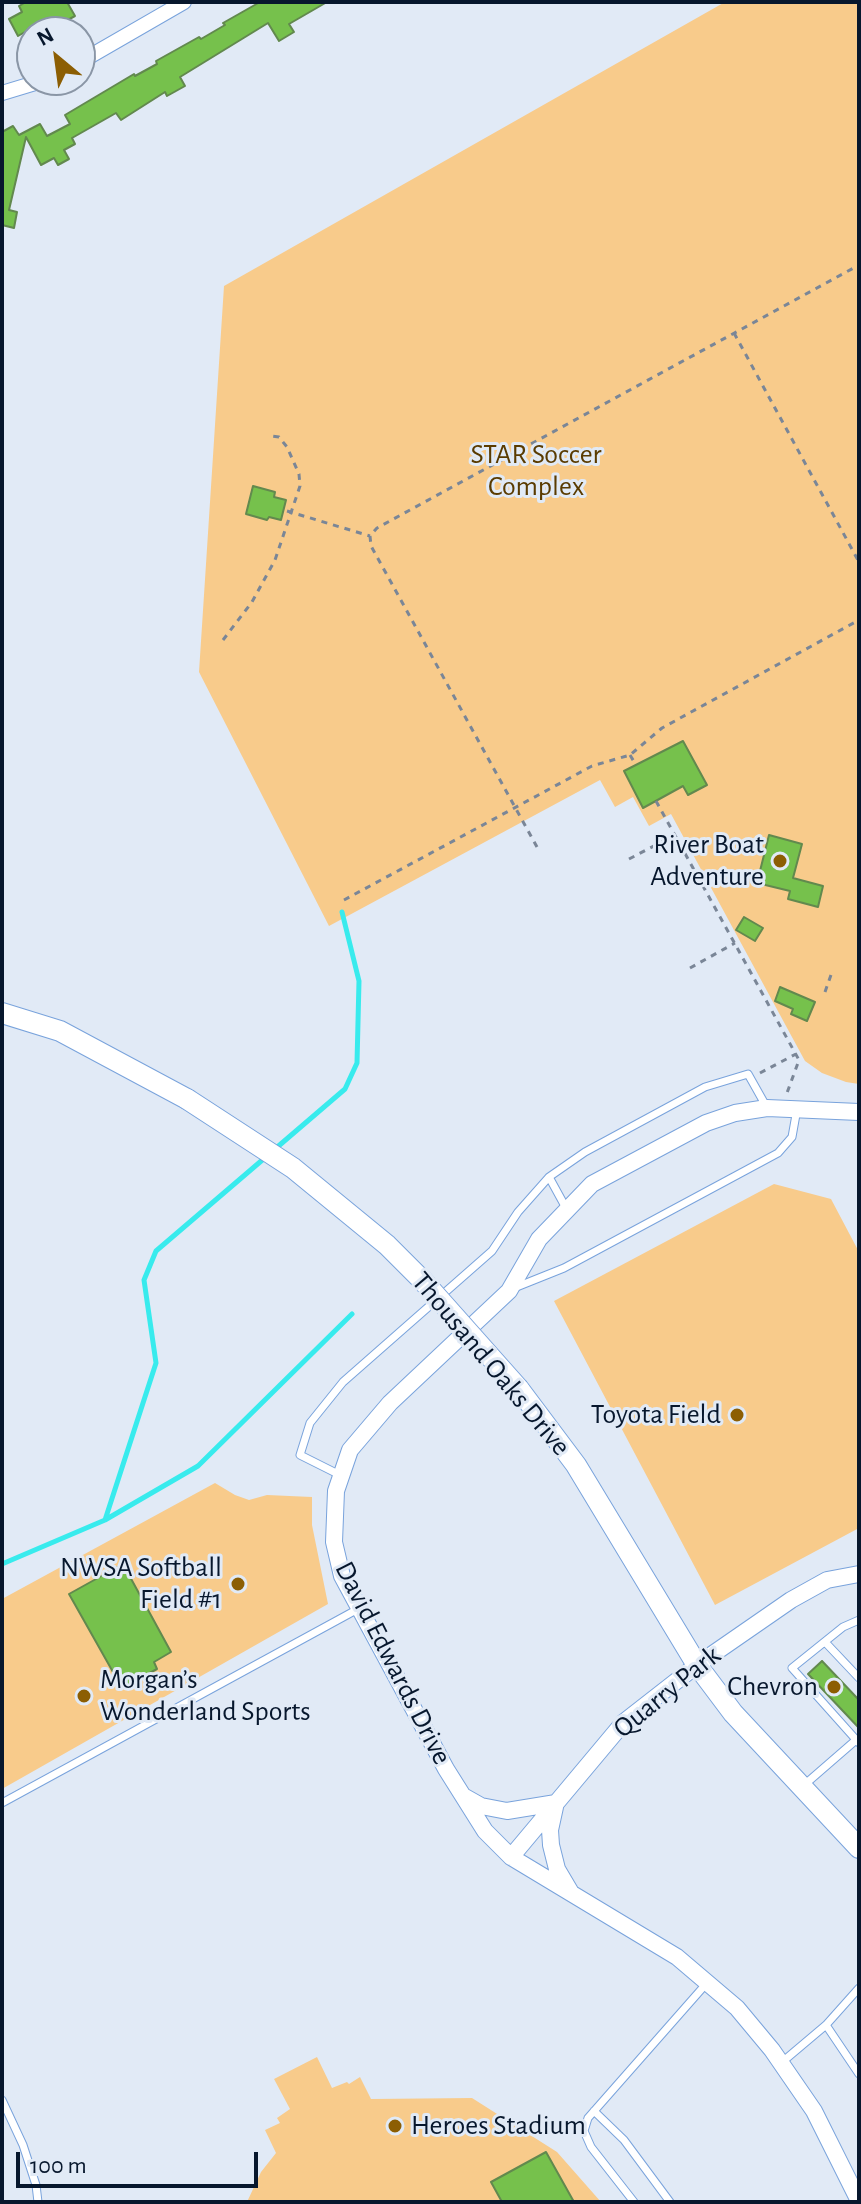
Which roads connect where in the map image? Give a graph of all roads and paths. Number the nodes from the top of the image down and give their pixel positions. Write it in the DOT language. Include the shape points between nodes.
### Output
graph roads {
  1 [pos="184,2"];
  2 [pos="96,53"];
  3 [pos="859,265"];
  4 [pos="734,333"];
  5 [pos="271,436"];
  6 [pos="289,512"];
  7 [pos="370,536"];
  8 [pos="859,562"];
  9 [pos="859,620"];
  10 [pos="223,640"];
  11 [pos="630,755"];
  12 [pos="636,765"];
  13 [pos="656,801"];
  14 [pos="516,807"];
  15 [pos="675,835"];
  16 [pos="537,847"];
  17 [pos="629,859"];
  18 [pos="344,900"];
  19 [pos="735,943"];
  20 [pos="690,968"];
  21 [pos="832,972"];
  22 [pos="825,992"];
  23 [pos="2,1013"];
  24 [pos="796,1054"];
  25 [pos="750,1078"];
  26 [pos="767,1108"];
  27 [pos="791,1109"];
  28 [pos="858,1115"];
  29 [pos="549,1177"];
  30 [pos="566,1208"];
  31 [pos="509,1291"];
  32 [pos="342,1476"];
  33 [pos="859,1574"];
  34 [pos="360,1608"];
  35 [pos="859,1620"];
  36 [pos="825,1642"];
  37 [pos="697,1665"];
  38 [pos="859,1678"];
  39 [pos="858,1741"];
  40 [pos="802,1788"];
  41 [pos="461,1795"];
  42 [pos="2,1803"];
  43 [pos="556,1803"];
  44 [pos="859,1848"];
  45 [pos="511,1857"];
  46 [pos="571,1892"];
  47 [pos="707,1983"];
  48 [pos="859,1988"];
  49 [pos="826,2025"];
  50 [pos="781,2063"];
  51 [pos="859,2074"];
  52 [pos="2,2100"];
  53 [pos="594,2111"];
  54 [pos="859,2201"];
  55 [pos="38,2202"];
  56 [pos="634,2202"];
  57 [pos="670,2202"];
  1 -- 2 [label="street"];
  3 -- 4 [label="path"];
  4 -- 7 [label="path"];
  4 -- 8 [label="path"];
  5 -- 6 [label="path" via="282,439 299,474 300,486"];
  6 -- 7 [label="path"];
  6 -- 10 [label="path" via="275,560"];
  7 -- 14 [label="path"];
  9 -- 11 [label="path" via="662,728"];
  11 -- 12 [label="path"];
  11 -- 14 [label="path" via="592,766"];
  13 -- 15 [label="path"];
  14 -- 16 [label="path"];
  14 -- 18 [label="path"];
  15 -- 17 [label="path"];
  15 -- 19 [label="path"];
  19 -- 20 [label="path"];
  19 -- 24 [label="path"];
  21 -- 22 [label="path"];
  23 -- 37 [label="main road, Thousand Oaks Drive, bridge" via="60,1031 187,1099 293,1168 387,1245 519,1389 576,1465"];
  24 -- 25 [label="path"];
  24 -- 27 [label="path" via="799,1060 788,1090"];
  25 -- 26 [label="lane"];
  25 -- 29 [label="lane" via="748,1074 705,1087"];
  26 -- 27 [label="street, David Edwards Drive"];
  26 -- 30 [label="street, David Edwards Drive" via="706,1123 592,1184"];
  27 -- 28 [label="street, David Edwards Drive"];
  27 -- 31 [label="lane" via="792,1137 778,1153 564,1268"];
  29 -- 30 [label="lane"];
  29 -- 32 [label="lane" via="492,1251 343,1382 310,1423 300,1455"];
  30 -- 31 [label="street, David Edwards Drive" via="539,1239"];
  31 -- 32 [label="street, David Edwards Drive" via="390,1403 350,1450"];
  32 -- 34 [label="street, David Edwards Drive" via="336,1491 334,1542 342,1576"];
  33 -- 37 [label="street, Quarry Park" via="827,1580 791,1600"];
  34 -- 41 [label="street, David Edwards Drive"];
  34 -- 42 [label="lane"];
  35 -- 36 [label="lane"];
  36 -- 38 [label="lane"];
  36 -- 39 [label="lane" via="792,1668"];
  37 -- 40 [label="main road, Thousand Oaks Drive"];
  37 -- 43 [label="street, Quarry Park" via="624,1722"];
  39 -- 40 [label="lane"];
  40 -- 44 [label="main road, Thousand Oaks Drive"];
  41 -- 43 [label="street" via="507,1811"];
  41 -- 45 [label="street, David Edwards Drive"];
  43 -- 45 [label="street, Quarry Park"];
  43 -- 46 [label="street" via="551,1845"];
  45 -- 46 [label="street, David Edwards Drive"];
  46 -- 47 [label="street, David Edwards Drive" via="677,1957"];
  47 -- 50 [label="street, David Edwards Drive" via="737,2008"];
  47 -- 53 [label="lane"];
  48 -- 49 [label="lane"];
  49 -- 50 [label="lane"];
  49 -- 51 [label="lane"];
  50 -- 54 [label="street, David Edwards Drive" via="814,2111"];
  52 -- 55 [label="lane" via="23,2145"];
  53 -- 56 [label="lane" via="584,2131 591,2147"];
  53 -- 57 [label="lane" via="624,2140"];
}
